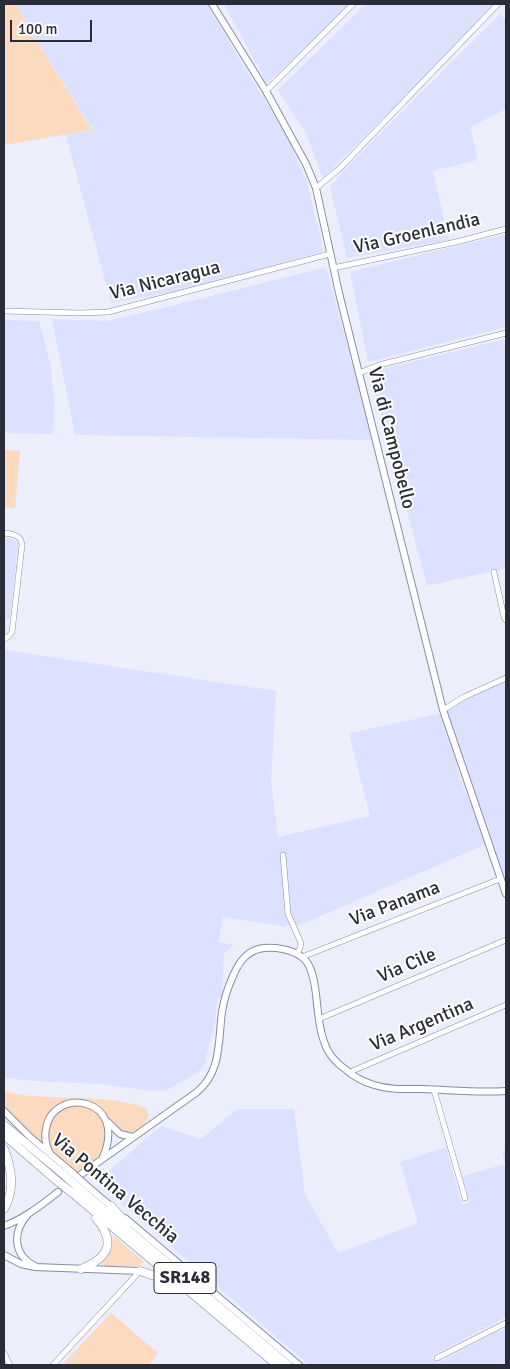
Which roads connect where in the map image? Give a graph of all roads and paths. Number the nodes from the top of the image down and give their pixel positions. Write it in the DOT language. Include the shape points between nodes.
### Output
graph roads {
  1 [pos="212,4"];
  2 [pos="353,4"];
  3 [pos="498,4"];
  4 [pos="266,91"];
  5 [pos="316,188"];
  6 [pos="506,229"];
  7 [pos="330,254"];
  8 [pos="334,268"];
  9 [pos="4,311"];
  10 [pos="506,333"];
  11 [pos="359,373"];
  12 [pos="4,533"];
  13 [pos="494,572"];
  14 [pos="506,620"];
  15 [pos="4,639"];
  16 [pos="506,678"];
  17 [pos="444,710"];
  18 [pos="283,855"];
  19 [pos="503,883"];
  20 [pos="506,894"];
  21 [pos="506,940"];
  22 [pos="299,955"];
  23 [pos="506,1005"];
  24 [pos="319,1019"];
  25 [pos="350,1072"];
  26 [pos="434,1090"];
  27 [pos="506,1091"];
  28 [pos="4,1111"];
  29 [pos="107,1121"];
  30 [pos="4,1125"];
  31 [pos="4,1135"];
  32 [pos="133,1137"];
  33 [pos="4,1149"];
  34 [pos="51,1155"];
  35 [pos="103,1158"];
  36 [pos="65,1172"];
  37 [pos="80,1175"];
  38 [pos="85,1188"];
  39 [pos="58,1192"];
  40 [pos="465,1198"];
  41 [pos="84,1203"];
  42 [pos="111,1206"];
  43 [pos="4,1209"];
  44 [pos="28,1214"];
  45 [pos="4,1226"];
  46 [pos="149,1248"];
  47 [pos="4,1255"];
  48 [pos="44,1268"];
  49 [pos="81,1269"];
  50 [pos="140,1271"];
  51 [pos="198,1299"];
  52 [pos="506,1323"];
  53 [pos="4,1353"];
  54 [pos="437,1358"];
  55 [pos="10,1365"];
  56 [pos="53,1365"];
  57 [pos="277,1365"];
  58 [pos="288,1365"];
  59 [pos="300,1365"];
  1 -- 4 [label="street, Via di Campobello"];
  2 -- 4 [label="street"];
  3 -- 5 [label="street" via="339,169"];
  4 -- 5 [label="street, Via di Campobello"];
  5 -- 7 [label="street, Via di Campobello"];
  6 -- 8 [label="street, Via Groenlandia"];
  7 -- 8 [label="street, Via di Campobello"];
  7 -- 9 [label="street, Via Nicaragua" via="108,312"];
  8 -- 11 [label="street, Via di Campobello"];
  10 -- 11 [label="street"];
  11 -- 17 [label="street, Via di Campobello"];
  12 -- 15 [label="street" via="17,536 22,545 12,632"];
  13 -- 14 [label="street"];
  16 -- 17 [label="street"];
  17 -- 19 [label="street, Via di Campobello"];
  18 -- 22 [label="street" via="288,914 301,943"];
  19 -- 20 [label="street, Via di Campobello"];
  19 -- 22 [label="street, Via Panama"];
  21 -- 24 [label="street, Via Cile"];
  22 -- 24 [label="street" via="312,970"];
  22 -- 32 [label="street" via="266,948 254,950 243,958 224,1000 211,1076 197,1092"];
  23 -- 25 [label="street, Via Argentina"];
  24 -- 25 [label="street" via="330,1054"];
  25 -- 26 [label="street" via="380,1086"];
  26 -- 27 [label="street"];
  26 -- 40 [label="street"];
  28 -- 34 [label="street, Via Pontina Vecchia"];
  29 -- 32 [label="street" via="120,1134"];
  29 -- 34 [label="street" via="97,1109 87,1104 64,1105 52,1114 46,1126 46,1143"];
  29 -- 35 [label="street" via="109,1139"];
  30 -- 36 [label="highway, SR148"];
  31 -- 41 [label="highway, SR148, bridge"];
  32 -- 35 [label="street"];
  33 -- 43 [label="highway" via="11,1173 9,1198"];
  34 -- 36 [label="street, Via Pontina Vecchia"];
  35 -- 37 [label="street"];
  36 -- 38 [label="highway, SR148, bridge"];
  38 -- 42 [label="street, Via Pontina Vecchia"];
  38 -- 46 [label="highway, SR148"];
  39 -- 44 [label="street"];
  41 -- 49 [label="highway" via="104,1228 107,1244 99,1260"];
  41 -- 51 [label="highway, SR148"];
  42 -- 46 [label="highway"];
  42 -- 59 [label="street, Via Pontina Vecchia"];
  44 -- 45 [label="street"];
  44 -- 48 [label="street" via="18,1228 18,1246 27,1260"];
  46 -- 58 [label="highway, SR148"];
  47 -- 48 [label="street" via="23,1265"];
  48 -- 49 [label="street"];
  49 -- 50 [label="street"];
  50 -- 51 [label="highway"];
  50 -- 56 [label="street"];
  51 -- 57 [label="highway, SR148"];
  52 -- 54 [label="street"];
  53 -- 55 [label="street"];
}
